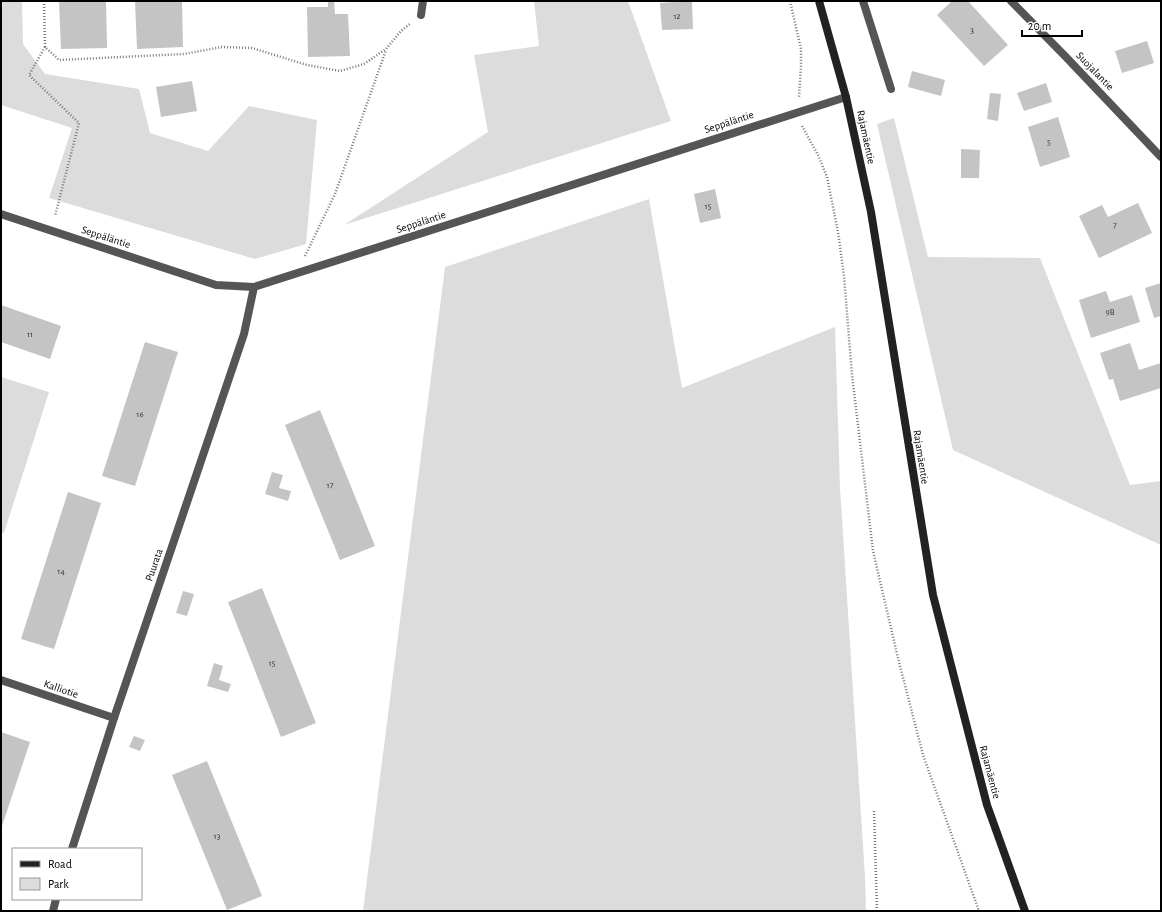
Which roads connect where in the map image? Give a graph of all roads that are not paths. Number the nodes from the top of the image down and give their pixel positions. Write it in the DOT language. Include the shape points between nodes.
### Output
graph roads {
  1 [pos="423,1"];
  2 [pos="819,1"];
  3 [pos="863,1"];
  4 [pos="1011,1"];
  5 [pos="421,16"];
  6 [pos="891,89"];
  7 [pos="846,97"];
  8 [pos="1161,157"];
  9 [pos="1,214"];
  10 [pos="254,287"];
  11 [pos="1,680"];
  12 [pos="114,718"];
  13 [pos="72,848"];
  14 [pos="56,900"];
  15 [pos="53,911"];
  16 [pos="1025,911"];
  1 -- 5 [label="street"];
  2 -- 7 [label="main road, Rajamäentie"];
  3 -- 6 [label="street"];
  4 -- 8 [label="street, Suojalantie"];
  7 -- 10 [label="street, Seppäläntie"];
  7 -- 16 [label="main road, Rajamäentie" via="871,212 933,595 986,805"];
  9 -- 10 [label="street, Seppäläntie" via="216,285"];
  10 -- 12 [label="street, Puurata" via="244,334"];
  11 -- 12 [label="street, Kalliotie"];
  12 -- 13 [label="street, Puurata"];
  14 -- 15 [label="street"];
}
